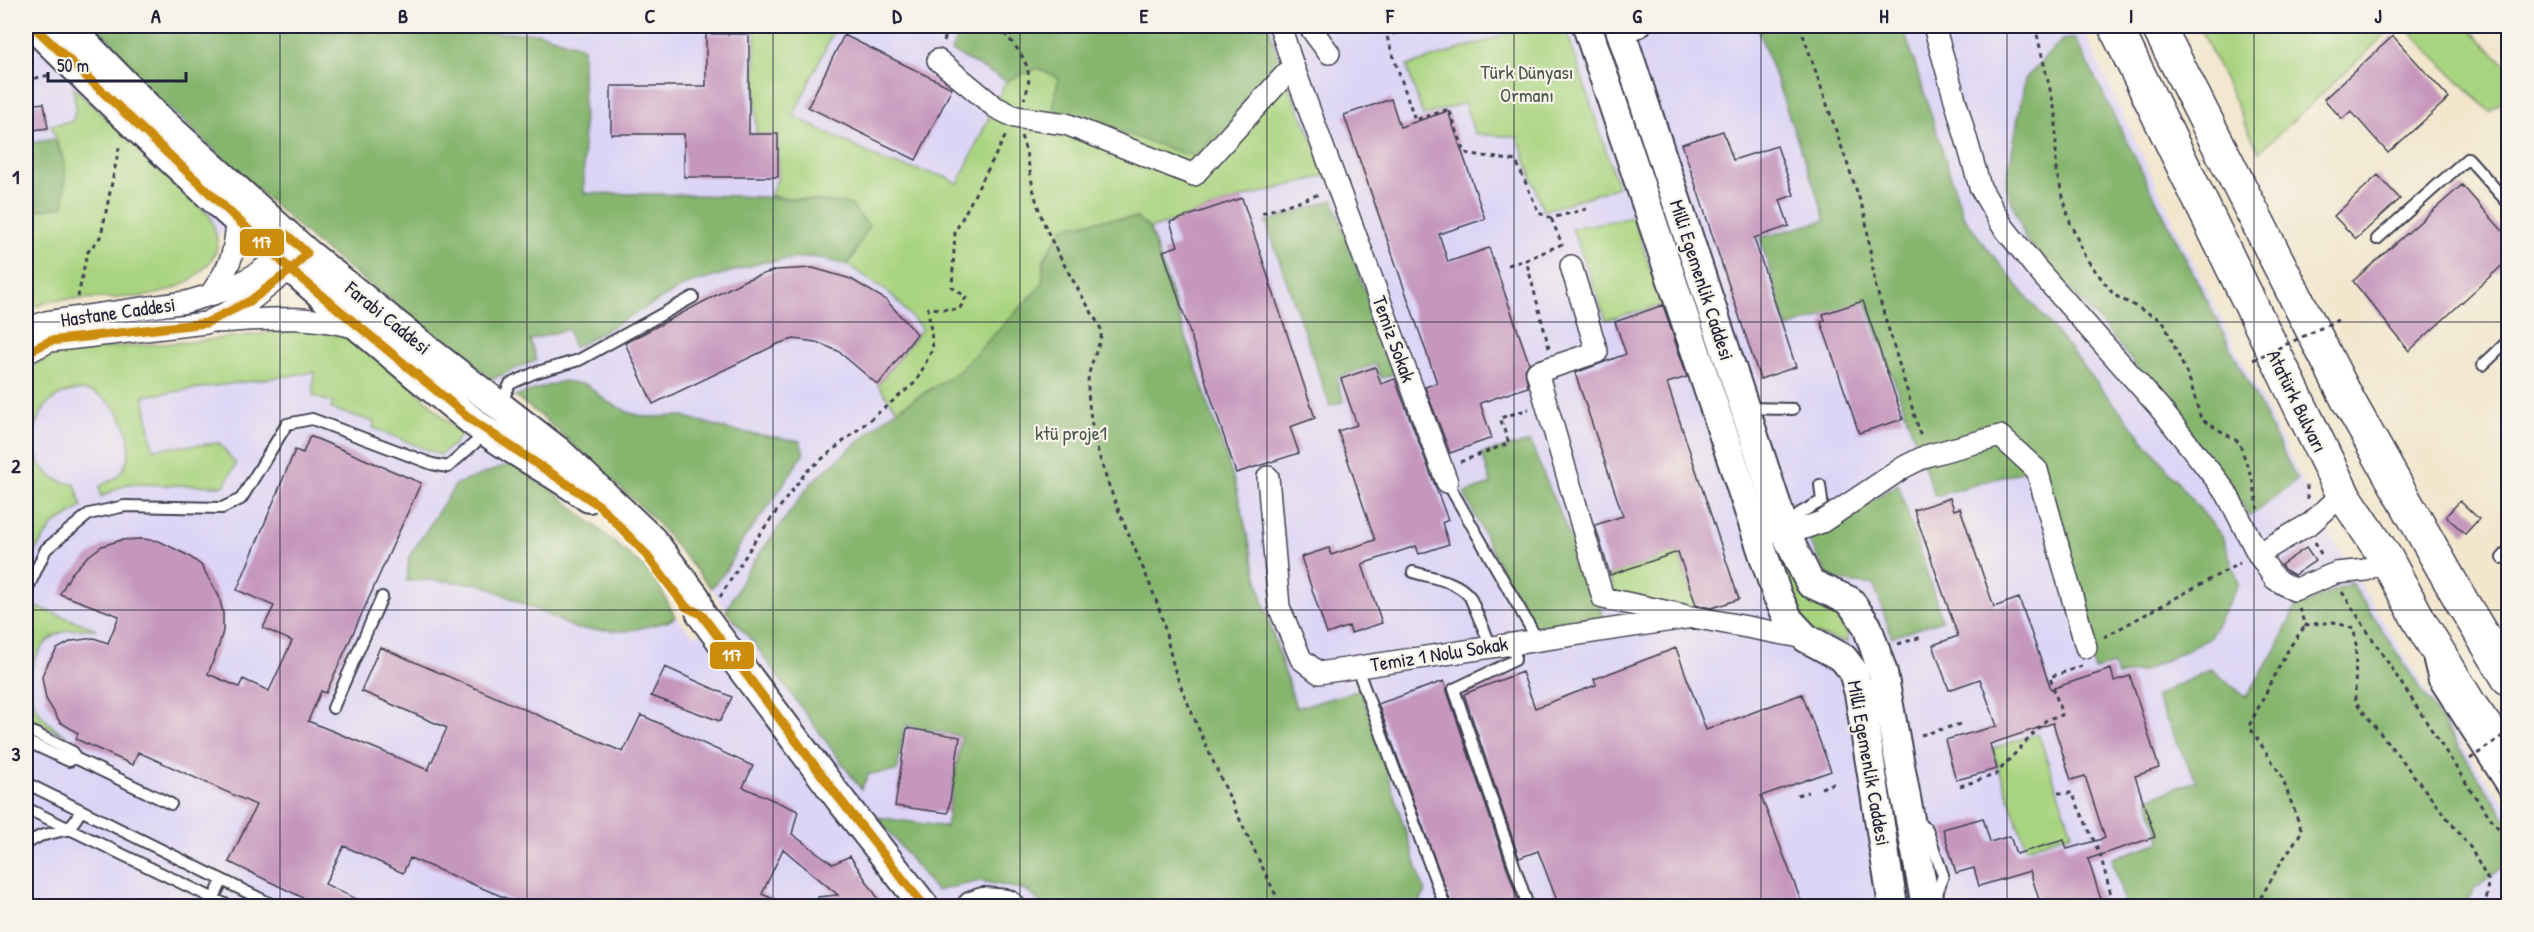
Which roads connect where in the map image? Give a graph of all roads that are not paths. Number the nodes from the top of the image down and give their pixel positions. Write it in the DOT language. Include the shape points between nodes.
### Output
graph roads {
  1 [pos="33,26"];
  2 [pos="68,26"];
  3 [pos="1280,26"];
  4 [pos="1309,26"];
  5 [pos="1587,26"];
  6 [pos="1934,26"];
  7 [pos="2115,26"];
  8 [pos="2158,26"];
  9 [pos="1626,28"];
  10 [pos="1329,52"];
  11 [pos="938,60"];
  12 [pos="1293,66"];
  13 [pos="2508,203"];
  14 [pos="237,220"];
  15 [pos="2377,239"];
  16 [pos="293,255"];
  17 [pos="1571,266"];
  18 [pos="210,295"];
  19 [pos="693,297"];
  20 [pos="206,323"];
  21 [pos="26,329"];
  22 [pos="365,330"];
  23 [pos="2508,341"];
  24 [pos="26,353"];
  25 [pos="2483,365"];
  26 [pos="1744,408"];
  27 [pos="1793,409"];
  28 [pos="496,420"];
  29 [pos="1268,477"];
  30 [pos="1447,482"];
  31 [pos="1820,484"];
  32 [pos="2343,494"];
  33 [pos="1750,515"];
  34 [pos="1786,534"];
  35 [pos="2258,554"];
  36 [pos="2386,558"];
  37 [pos="1413,572"];
  38 [pos="26,592"];
  39 [pos="1777,595"];
  40 [pos="382,597"];
  41 [pos="1693,617"];
  42 [pos="2419,620"];
  43 [pos="1766,631"];
  44 [pos="1806,638"];
  45 [pos="1537,639"];
  46 [pos="1515,642"];
  47 [pos="1884,643"];
  48 [pos="1491,646"];
  49 [pos="2086,647"];
  50 [pos="1843,658"];
  51 [pos="1357,668"];
  52 [pos="2508,675"];
  53 [pos="333,708"];
  54 [pos="26,729"];
  55 [pos="26,741"];
  56 [pos="75,758"];
  57 [pos="2508,758"];
  58 [pos="26,783"];
  59 [pos="2508,796"];
  60 [pos="171,804"];
  61 [pos="26,808"];
  62 [pos="81,811"];
  63 [pos="69,829"];
  64 [pos="26,844"];
  65 [pos="222,880"];
  66 [pos="211,903"];
  67 [pos="1926,905"];
  68 [pos="229,906"];
  69 [pos="275,906"];
  70 [pos="924,906"];
  71 [pos="972,906"];
  72 [pos="1010,906"];
  73 [pos="1445,906"];
  74 [pos="1528,906"];
  75 [pos="1893,906"];
  1 -- 14 [label="street, Farabi Caddesi"];
  2 -- 16 [label="street, Farabi Caddesi"];
  3 -- 12 [label="street, Temiz Sokak"];
  4 -- 10 [label="street"];
  5 -- 33 [label="street, Milli Egemenlik Caddesi"];
  6 -- 35 [label="street" via="1980,187 2002,225 2159,407 2226,492"];
  7 -- 32 [label="highway, Atatürk Bulvarı"];
  8 -- 52 [label="highway" via="2348,400 2462,602"];
  9 -- 26 [label="street, Milli Egemenlik Caddesi"];
  11 -- 12 [label="street" via="995,107 1015,117 1066,124 1194,175"];
  12 -- 30 [label="street, Temiz Sokak"];
  13 -- 15 [label="lane" via="2468,158"];
  14 -- 16 [label="street, Farabi Caddesi"];
  14 -- 18 [label="street" via="236,248"];
  16 -- 18 [label="street, Hastane Caddesi" via="236,287"];
  16 -- 20 [label="street, Hastane Caddesi" via="250,302"];
  16 -- 22 [label="street, Farabi Caddesi"];
  16 -- 28 [label="street, Farabi Caddesi"];
  17 -- 41 [label="street" via="1597,352 1537,372 1603,598"];
  18 -- 21 [label="street, Hastane Caddesi" via="186,302 46,322"];
  19 -- 28 [label="lane" via="579,360 510,384"];
  20 -- 22 [label="street, Hastane Caddesi" via="294,317"];
  20 -- 24 [label="street, Hastane Caddesi" via="50,341"];
  22 -- 28 [label="street, Farabi Caddesi"];
  23 -- 25 [label="lane"];
  26 -- 27 [label="lane"];
  26 -- 34 [label="street, Milli Egemenlik Caddesi"];
  28 -- 38 [label="lane" via="448,467 312,419 287,424 241,499 222,508 125,506 89,514 46,549"];
  28 -- 70 [label="street, Farabi Caddesi" via="600,506 650,560 686,607 701,614"];
  29 -- 51 [label="street, Temiz 1 Nolu Sokak" via="1280,607 1300,659 1319,673"];
  30 -- 45 [label="lane, Temiz Sokak"];
  31 -- 34 [label="lane" via="1822,501 1800,513"];
  32 -- 35 [label="street" via="2307,526"];
  32 -- 36 [label="highway, Atatürk Bulvarı"];
  33 -- 34 [label="street"];
  33 -- 39 [label="street, Milli Egemenlik Caddesi"];
  34 -- 47 [label="street, Milli Egemenlik Caddesi" via="1810,583 1850,601"];
  34 -- 49 [label="street" via="1822,522 1926,456 2000,436 2037,470"];
  35 -- 36 [label="street" via="2275,579 2294,590 2331,574 2366,570"];
  36 -- 42 [label="highway, Atatürk Bulvarı"];
  37 -- 48 [label="lane" via="1465,590"];
  39 -- 43 [label="street"];
  39 -- 44 [label="street, Milli Egemenlik Caddesi" via="1789,620"];
  40 -- 53 [label="lane"];
  41 -- 43 [label="street, Temiz 1 Nolu Sokak"];
  41 -- 45 [label="street, Temiz 1 Nolu Sokak"];
  42 -- 57 [label="highway, Atatürk Bulvarı" via="2470,705"];
  42 -- 59 [label="lane" via="2434,681"];
  43 -- 44 [label="street, Temiz 1 Nolu Sokak"];
  44 -- 50 [label="street, Milli Egemenlik Caddesi"];
  45 -- 46 [label="street, Temiz 1 Nolu Sokak"];
  46 -- 48 [label="street, Temiz 1 Nolu Sokak"];
  46 -- 74 [label="lane" via="1515,660 1454,689"];
  47 -- 50 [label="street"];
  47 -- 67 [label="street, Milli Egemenlik Caddesi" via="1883,673"];
  48 -- 51 [label="street, Temiz 1 Nolu Sokak"];
  50 -- 75 [label="street, Milli Egemenlik Caddesi" via="1853,671 1859,693"];
  51 -- 73 [label="lane"];
  54 -- 56 [label="lane" via="73,752"];
  55 -- 56 [label="lane" via="69,761"];
  56 -- 60 [label="lane"];
  58 -- 62 [label="lane"];
  61 -- 63 [label="lane"];
  62 -- 63 [label="lane"];
  62 -- 65 [label="lane"];
  63 -- 64 [label="lane"];
  63 -- 66 [label="lane"];
  65 -- 66 [label="lane"];
  65 -- 69 [label="lane"];
  66 -- 68 [label="lane"];
  71 -- 72 [label="street" via="983,902"];
}
